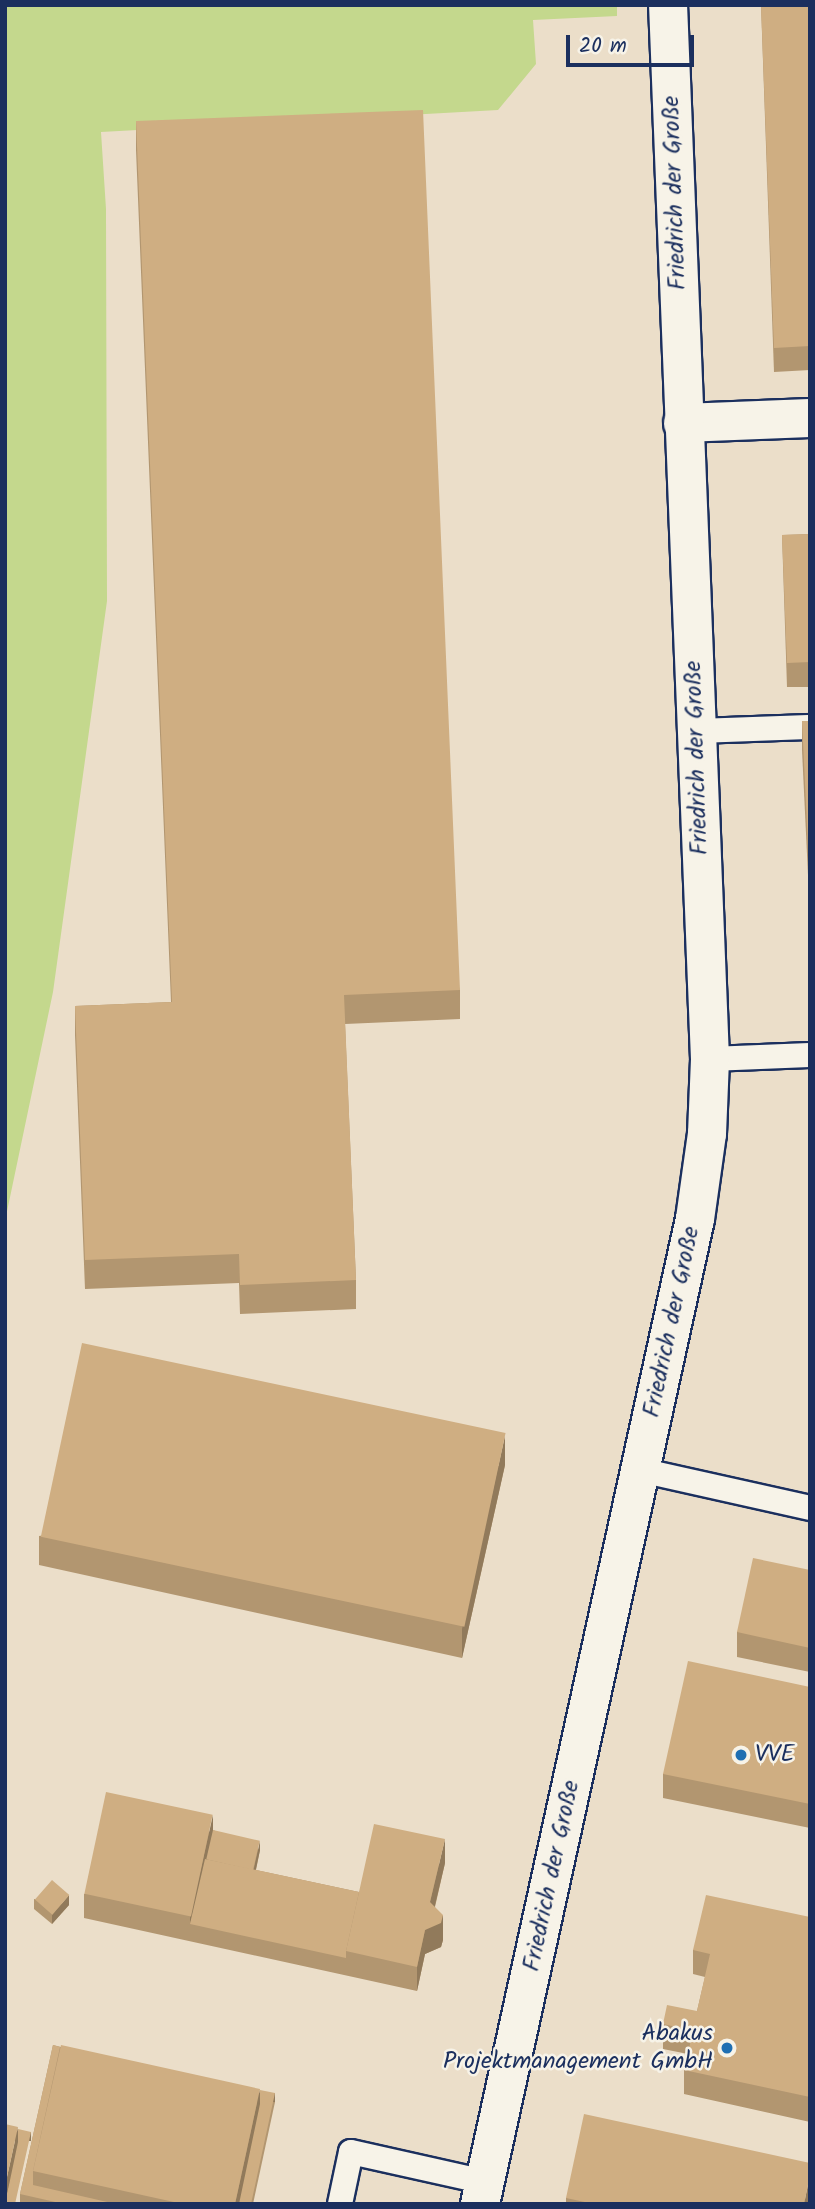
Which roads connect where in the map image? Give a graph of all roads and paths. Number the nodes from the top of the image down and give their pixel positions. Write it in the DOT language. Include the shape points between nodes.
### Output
graph roads {
  1 [pos="668,5"];
  2 [pos="810,418"];
  3 [pos="683,423"];
  4 [pos="810,727"];
  5 [pos="696,731"];
  6 [pos="810,1055"];
  7 [pos="710,1059"];
  8 [pos="640,1470"];
  9 [pos="810,1508"];
  10 [pos="483,2193"];
  11 [pos="340,2204"];
  1 -- 3 [label="street, Friedrich der Große"];
  2 -- 3 [label="street"];
  3 -- 5 [label="street, Friedrich der Große"];
  4 -- 5 [label="lane"];
  5 -- 7 [label="street, Friedrich der Große"];
  6 -- 7 [label="lane"];
  7 -- 8 [label="street, Friedrich der Große" via="707,1134 695,1219"];
  8 -- 9 [label="lane"];
  8 -- 10 [label="street, Friedrich der Große"];
  10 -- 11 [label="lane" via="351,2152"];
}
